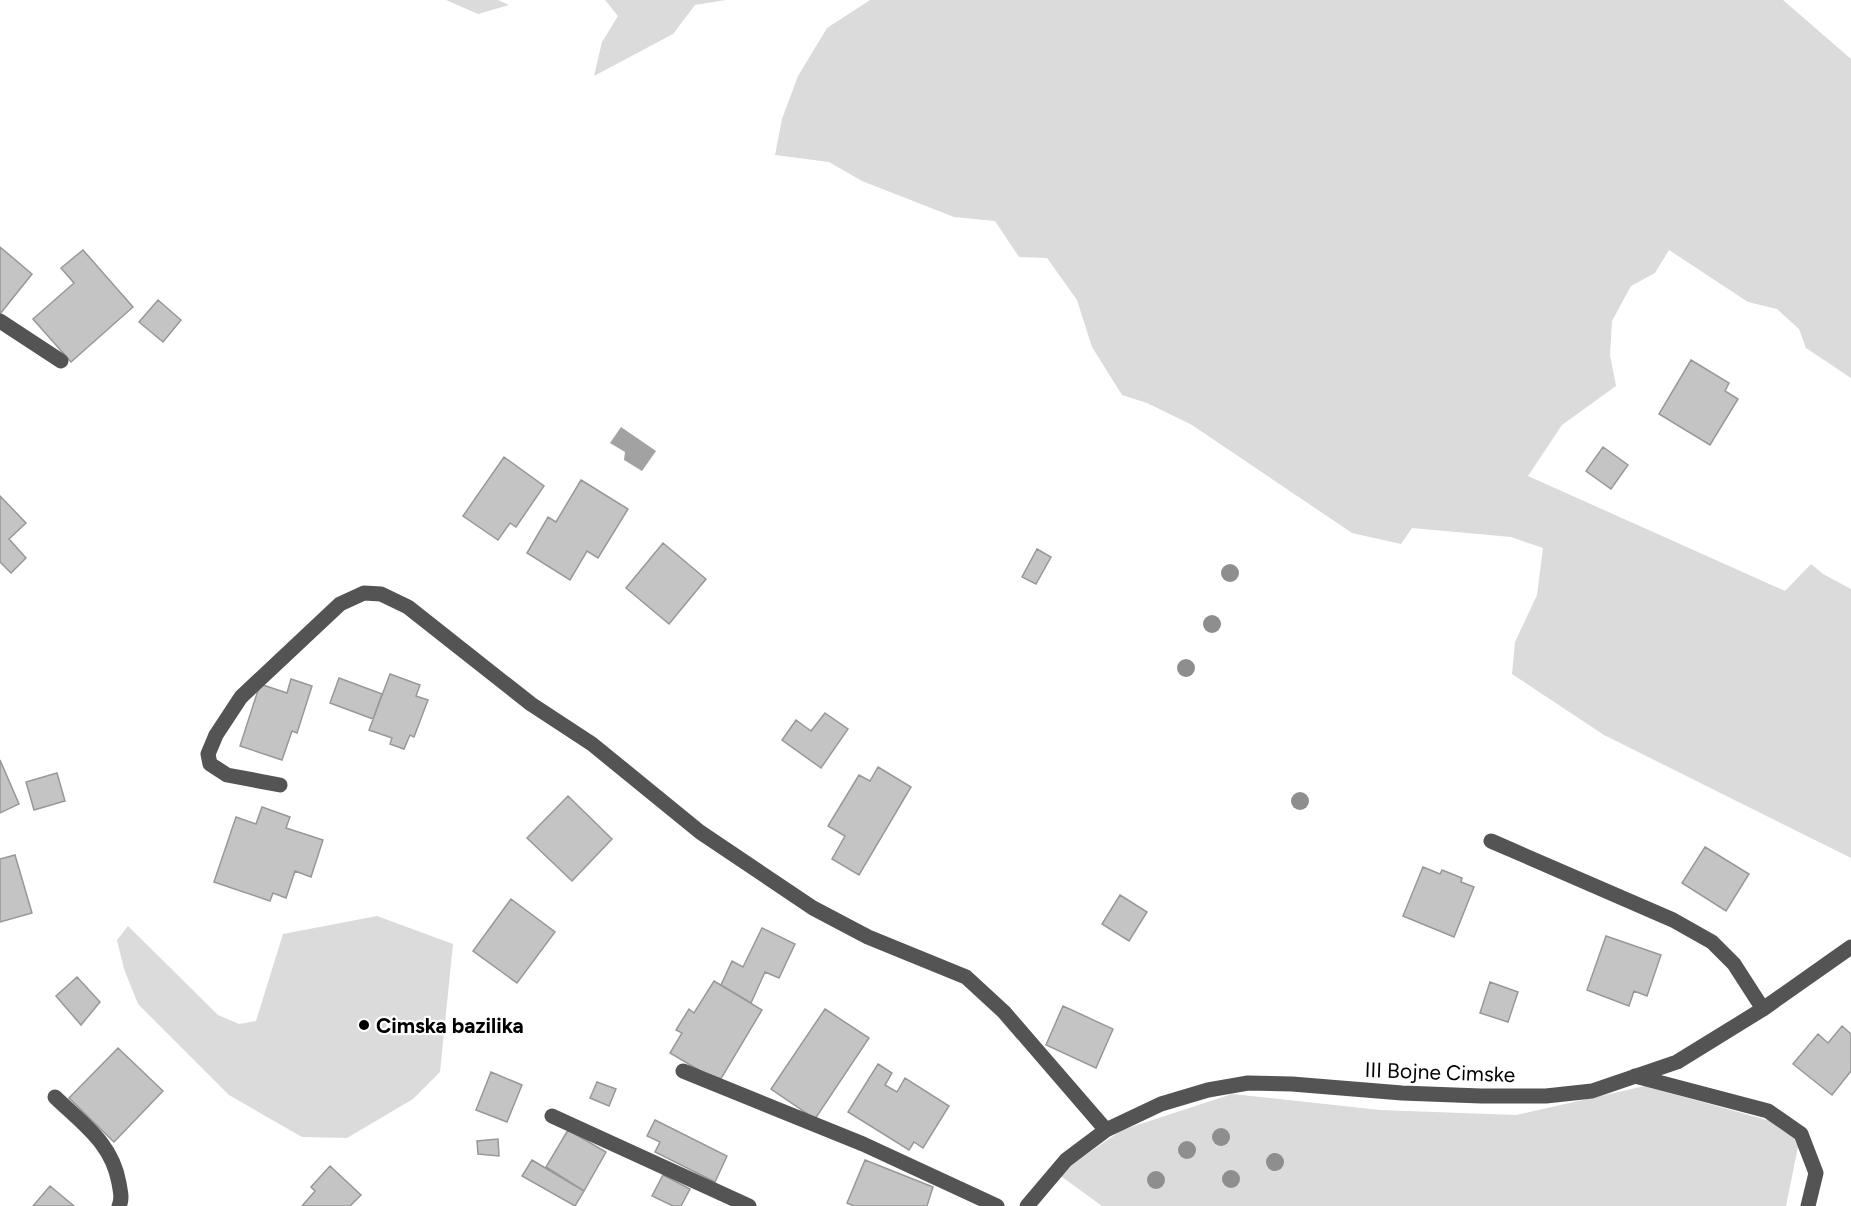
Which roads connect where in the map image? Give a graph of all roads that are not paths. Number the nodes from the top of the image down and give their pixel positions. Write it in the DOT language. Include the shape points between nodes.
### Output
graph roads {
  1 [pos="0,321"];
  2 [pos="61,361"];
  3 [pos="280,785"];
  4 [pos="1491,841"];
  5 [pos="1851,947"];
  6 [pos="1763,1009"];
  7 [pos="683,1071"];
  8 [pos="1635,1076"];
  9 [pos="56,1097"];
  10 [pos="552,1116"];
  11 [pos="1106,1130"];
  12 [pos="118,1206"];
  13 [pos="750,1206"];
  14 [pos="997,1206"];
  15 [pos="1027,1206"];
  16 [pos="1808,1206"];
  1 -- 2 [label="street"];
  3 -- 11 [label="street" via="219,771 210,764 208,754 216,735 241,697 340,604 364,593 381,594 408,607 531,704 592,744 700,832 813,908 868,937 966,977 1004,1012"];
  4 -- 6 [label="street" via="1673,920 1712,942 1734,964"];
  5 -- 6 [label="street, III Bojne Cimske"];
  6 -- 8 [label="street, III Bojne Cimske" via="1677,1062"];
  7 -- 14 [label="street" via="863,1144"];
  8 -- 11 [label="street, III Bojne Cimske" via="1592,1091 1546,1096 1402,1093 1248,1083 1161,1104"];
  8 -- 16 [label="street" via="1768,1111 1801,1134 1816,1173"];
  9 -- 12 [label="street" via="107,1147 117,1172 122,1200"];
  10 -- 13 [label="street"];
  11 -- 15 [label="street, III Bojne Cimske" via="1066,1160"];
}
